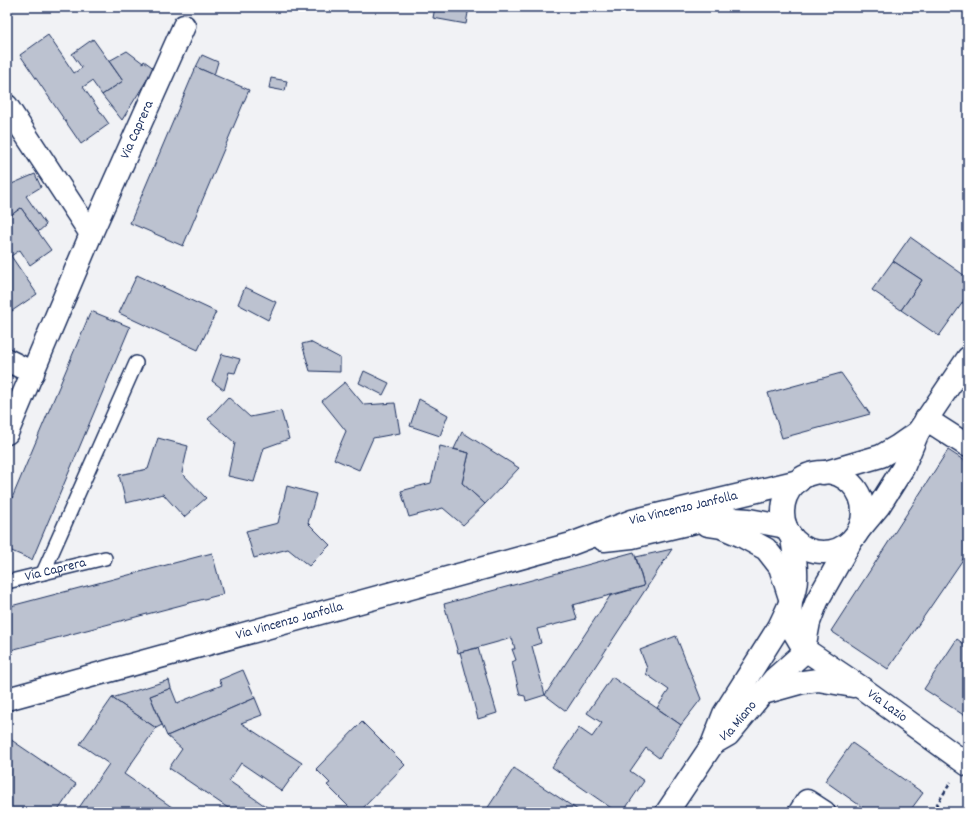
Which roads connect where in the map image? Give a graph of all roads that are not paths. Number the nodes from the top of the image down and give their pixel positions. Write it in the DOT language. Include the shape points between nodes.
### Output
graph roads {
  1 [pos="184,26"];
  2 [pos="7,106"];
  3 [pos="91,234"];
  4 [pos="7,360"];
  5 [pos="136,363"];
  6 [pos="964,371"];
  7 [pos="33,373"];
  8 [pos="922,425"];
  9 [pos="7,433"];
  10 [pos="968,446"];
  11 [pos="823,473"];
  12 [pos="799,481"];
  13 [pos="695,522"];
  14 [pos="789,533"];
  15 [pos="855,536"];
  16 [pos="571,544"];
  17 [pos="105,558"];
  18 [pos="43,573"];
  19 [pos="7,582"];
  20 [pos="791,601"];
  21 [pos="804,649"];
  22 [pos="862,688"];
  23 [pos="760,694"];
  24 [pos="7,699"];
  25 [pos="712,745"];
  26 [pos="968,765"];
  27 [pos="667,812"];
  28 [pos="800,812"];
  29 [pos="824,812"];
  1 -- 3 [label="main road, Via Caprera"];
  2 -- 3 [label="main road"];
  3 -- 7 [label="main road, Via Caprera"];
  4 -- 7 [label="main road"];
  5 -- 18 [label="lane"];
  6 -- 8 [label="main road, Via Miano"];
  7 -- 9 [label="main road, Via Caprera"];
  8 -- 10 [label="main road"];
  8 -- 11 [label="main road, Via Miano" via="898,446 881,456"];
  8 -- 15 [label="main road, Via Miano" via="903,468 879,506"];
  11 -- 12 [label="main road, Via Miano" via="810,475"];
  11 -- 15 [label="main road, Via Miano" via="837,474 857,492 862,504 863,518"];
  12 -- 14 [label="main road, Via Miano" via="790,490 784,502 783,515"];
  12 -- 16 [label="main road, Via Vincenzo Janfolla" via="632,521"];
  13 -- 14 [label="main road, Via Vincenzo Janfolla" via="734,518"];
  13 -- 16 [label="main road, Via Vincenzo Janfolla" via="632,537"];
  13 -- 20 [label="main road" via="721,527 766,549 780,567"];
  14 -- 15 [label="main road, Via Miano" via="802,546 814,551 827,552 840,549"];
  14 -- 20 [label="main road, Via Miano" via="796,580"];
  15 -- 21 [label="main road, Via Miano" via="817,601"];
  16 -- 24 [label="main road, Via Vincenzo Janfolla"];
  17 -- 18 [label="lane, Via Caprera"];
  18 -- 19 [label="lane, Via Caprera"];
  20 -- 21 [label="main road" via="790,618 794,632"];
  20 -- 25 [label="main road, Via Miano" via="779,627 724,714"];
  21 -- 22 [label="main road, Via Lazio"];
  21 -- 23 [label="main road, Via Miano" via="801,655"];
  22 -- 23 [label="main road" via="818,680"];
  22 -- 26 [label="main road, Via Lazio"];
  23 -- 25 [label="main road, Via Miano" via="728,735"];
  25 -- 27 [label="main road"];
  28 -- 29 [label="main road" via="807,801"];
}
